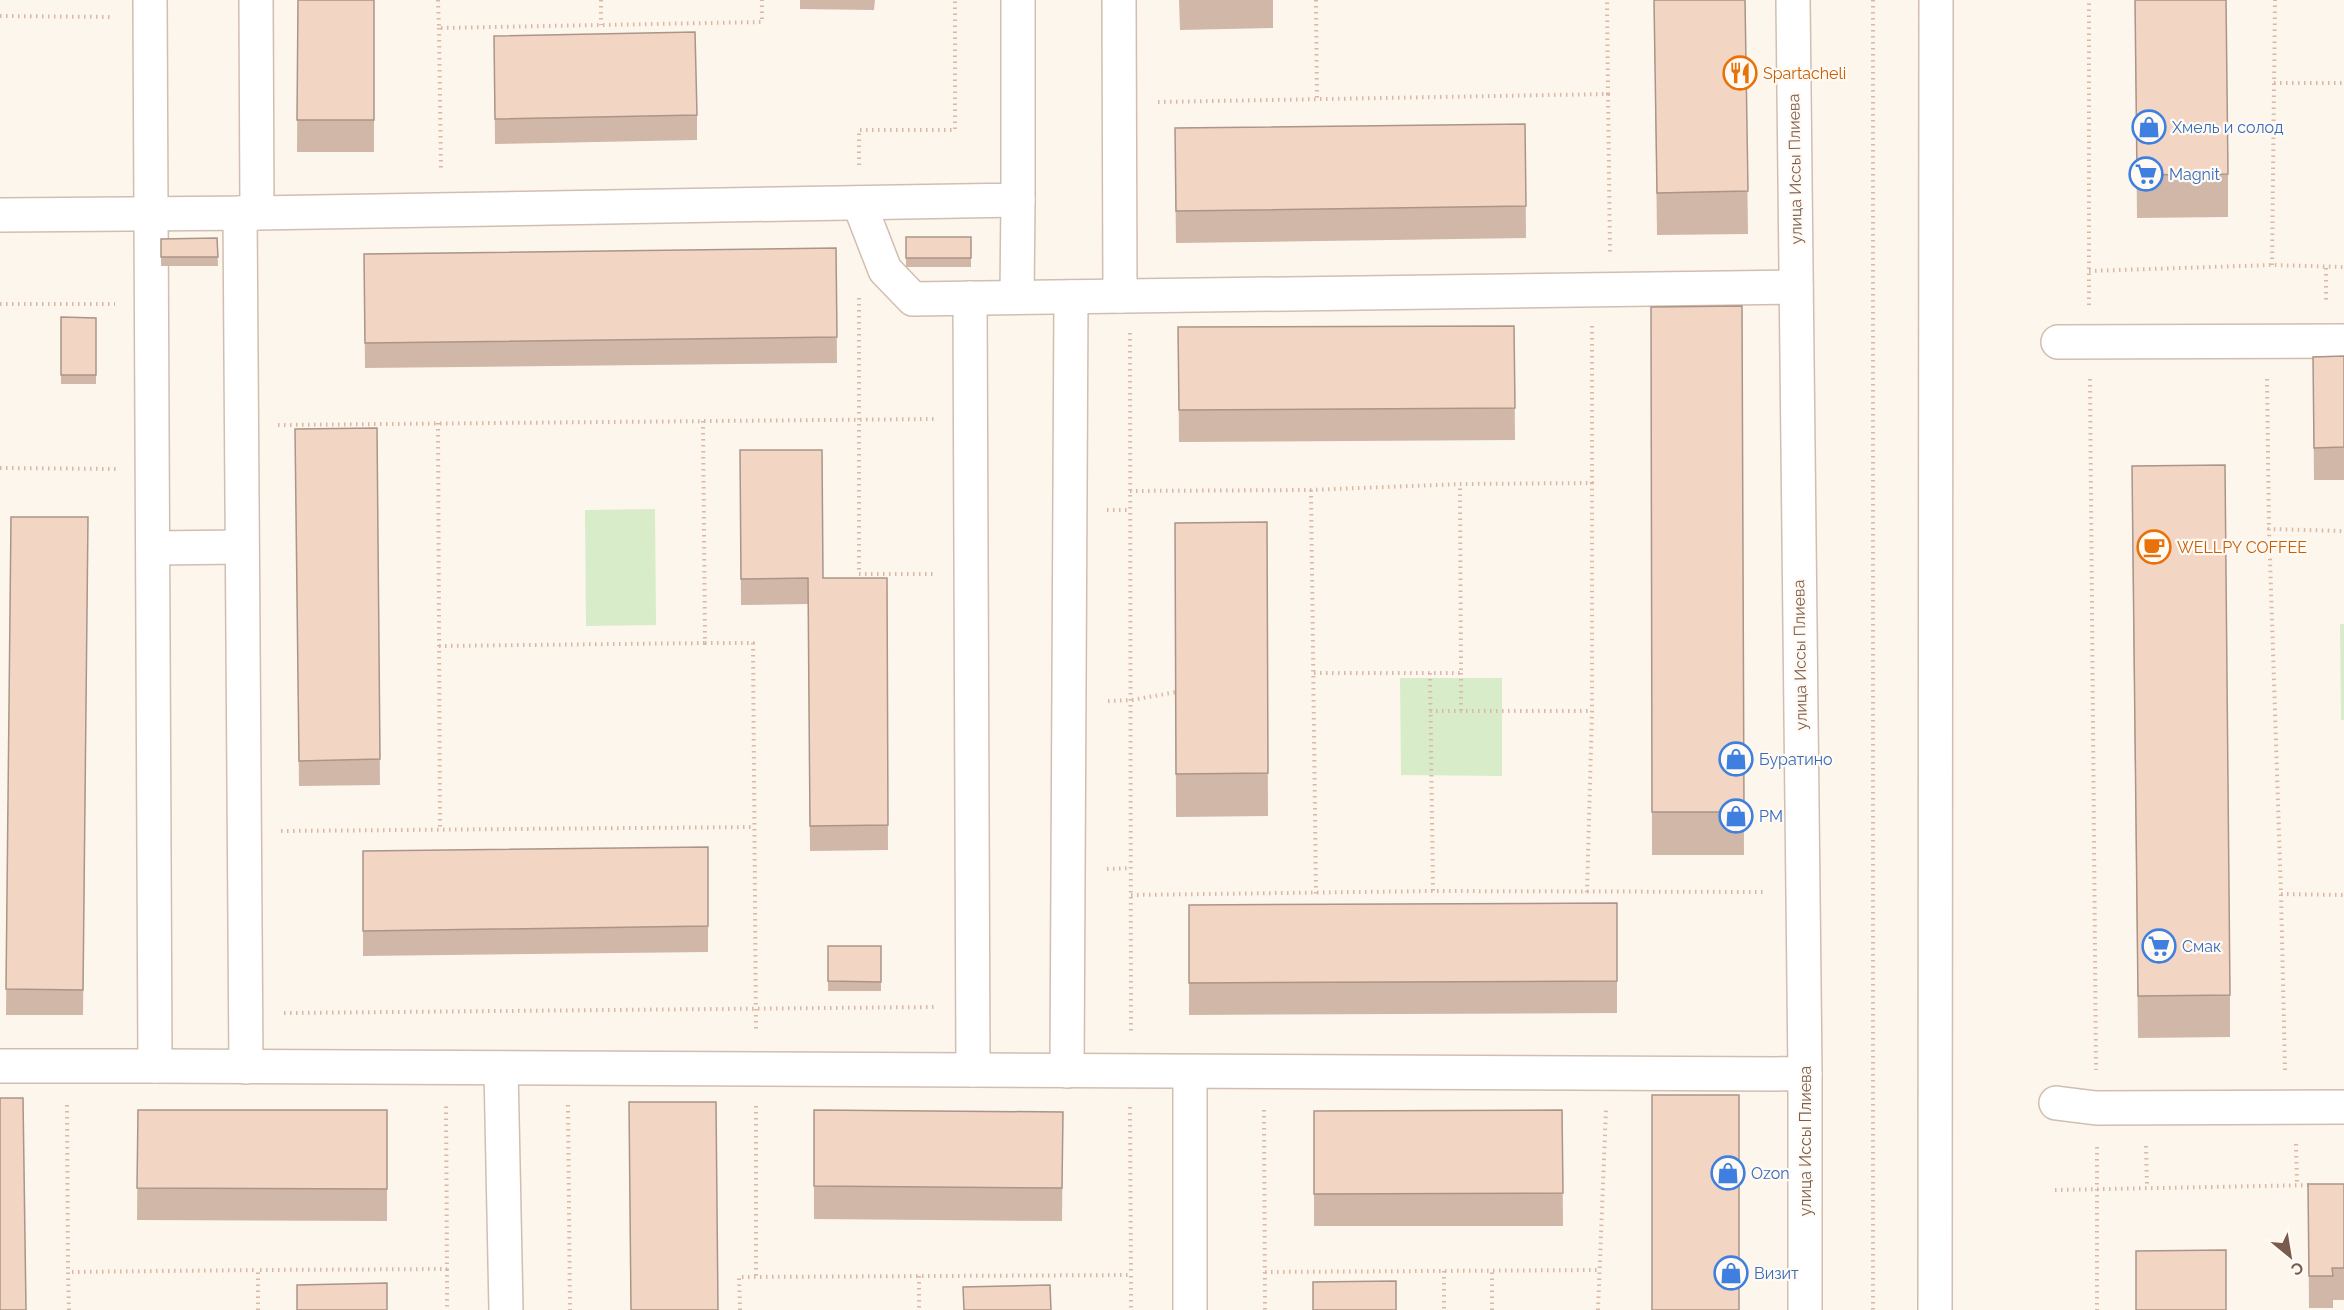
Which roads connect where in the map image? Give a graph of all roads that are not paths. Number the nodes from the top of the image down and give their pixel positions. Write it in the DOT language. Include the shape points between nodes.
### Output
graph roads {
  1 [pos="256,0"];
  2 [pos="1018,0"];
  3 [pos="1119,0"];
  4 [pos="1793,0"];
  5 [pos="1936,0"];
  6 [pos="150,8"];
  7 [pos="1018,200"];
  8 [pos="859,203"];
  9 [pos="249,213"];
  10 [pos="151,214"];
  11 [pos="0,215"];
  12 [pos="1796,287"];
  13 [pos="1017,297"];
  14 [pos="1071,297"];
  15 [pos="1125,297"];
  16 [pos="970,298"];
  17 [pos="2344,341"];
  18 [pos="2073,342"];
  19 [pos="153,548"];
  20 [pos="242,548"];
  21 [pos="0,1066"];
  22 [pos="155,1066"];
  23 [pos="246,1066"];
  24 [pos="501,1068"];
  25 [pos="973,1070"];
  26 [pos="1067,1071"];
  27 [pos="1190,1072"];
  28 [pos="1805,1074"];
  29 [pos="2056,1104"];
  30 [pos="2344,1107"];
  31 [pos="506,1310"];
  32 [pos="1190,1310"];
  33 [pos="1804,1310"];
  34 [pos="1935,1310"];
  1 -- 9 [label="street"];
  2 -- 7 [label="street"];
  3 -- 15 [label="street"];
  4 -- 12 [label="street, улица Иссы Плиева"];
  5 -- 34 [label="street"];
  6 -- 10 [label="street"];
  7 -- 8 [label="street"];
  7 -- 13 [label="street"];
  8 -- 9 [label="street"];
  8 -- 16 [label="street" via="885,270 914,299"];
  9 -- 10 [label="street"];
  9 -- 20 [label="street" via="241,425"];
  10 -- 11 [label="street"];
  10 -- 19 [label="street"];
  12 -- 15 [label="street"];
  12 -- 28 [label="street, улица Иссы Плиева"];
  13 -- 14 [label="street"];
  13 -- 16 [label="street"];
  14 -- 15 [label="street"];
  14 -- 26 [label="street"];
  16 -- 25 [label="street"];
  17 -- 18 [label="street"];
  19 -- 20 [label="street"];
  19 -- 22 [label="street"];
  20 -- 23 [label="street"];
  21 -- 22 [label="street"];
  22 -- 23 [label="street"];
  23 -- 24 [label="street"];
  24 -- 25 [label="street"];
  24 -- 31 [label="street"];
  25 -- 26 [label="street"];
  26 -- 27 [label="street"];
  27 -- 28 [label="street"];
  27 -- 32 [label="street"];
  28 -- 33 [label="street, улица Иссы Плиева"];
  29 -- 30 [label="street" via="2096,1108"];
}
